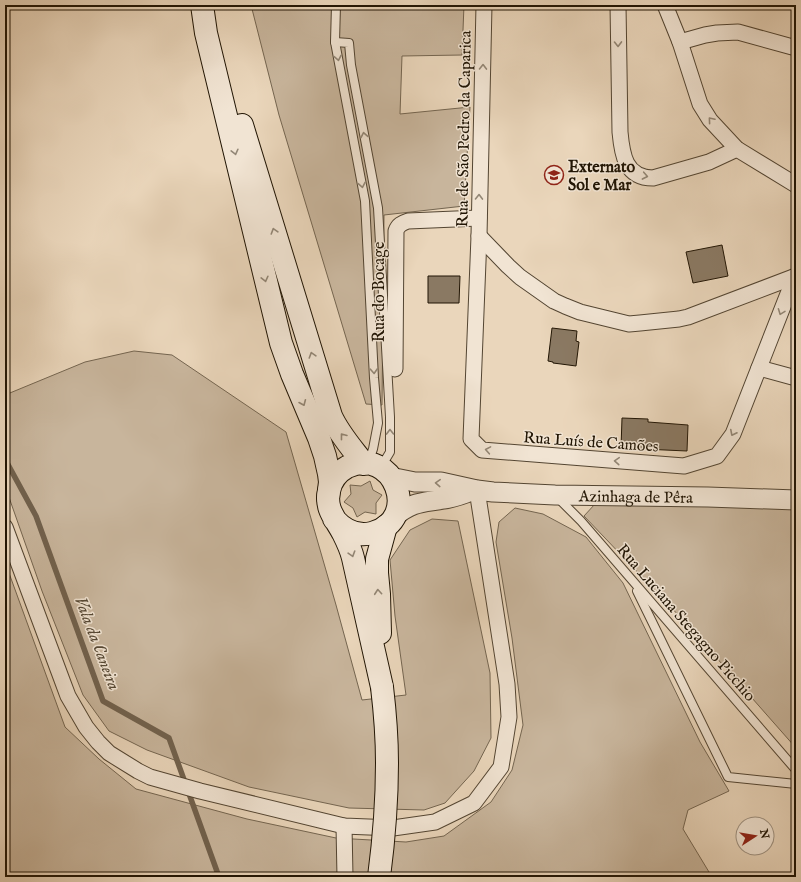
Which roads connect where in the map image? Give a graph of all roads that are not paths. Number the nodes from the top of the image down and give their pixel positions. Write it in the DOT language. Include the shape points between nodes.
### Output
graph roads {
  1 [pos="202,5"];
  2 [pos="211,5"];
  3 [pos="336,5"];
  4 [pos="484,5"];
  5 [pos="618,5"];
  6 [pos="665,5"];
  7 [pos="335,42"];
  8 [pos="680,42"];
  9 [pos="796,48"];
  10 [pos="737,149"];
  11 [pos="796,185"];
  12 [pos="479,218"];
  13 [pos="479,236"];
  14 [pos="796,276"];
  15 [pos="759,368"];
  16 [pos="395,369"];
  17 [pos="796,378"];
  18 [pos="375,468"];
  19 [pos="477,490"];
  20 [pos="555,495"];
  21 [pos="328,498"];
  22 [pos="796,500"];
  23 [pos="334,519"];
  24 [pos="390,522"];
  25 [pos="5,527"];
  26 [pos="632,580"];
  27 [pos="382,687"];
  28 [pos="796,770"];
  29 [pos="796,784"];
  30 [pos="344,826"];
  31 [pos="344,877"];
  32 [pos="379,877"];
  1 -- 21 [label="main road, one-way" via="208,41 281,343 323,447 328,466"];
  18 -- 2 [label="main road, one-way" via="341,434 331,416 239,114"];
  3 -- 7 [label="lane"];
  12 -- 4 [label="street, Rua de São Pedro da Caparica, one-way"];
  5 -- 10 [label="street, one-way" via="621,145 624,157 633,172 646,178 653,178 708,162"];
  6 -- 8 [label="street"];
  7 -- 18 [label="lane, one-way" via="365,201 378,423 373,449"];
  18 -- 7 [label="lane, one-way" via="390,452 378,208 351,64 350,43"];
  8 -- 9 [label="street" via="705,35 738,32"];
  10 -- 8 [label="street, one-way" via="710,120 700,104"];
  10 -- 11 [label="street"];
  12 -- 13 [label="street, Rua de São Pedro da Caparica"];
  12 -- 16 [label="street, Rua do Bocage" via="408,221 398,226"];
  13 -- 14 [label="street, Rua de São Pedro da Caparica" via="520,277 554,301 580,312 629,324 688,317"];
  15 -- 13 [label="street, Rua Luís de Camões, one-way" via="733,434 718,456 684,466 482,450 471,438"];
  14 -- 15 [label="street, Rua Luís de Camões, one-way"];
  15 -- 17 [label="street"];
  19 -- 18 [label="street, Azinhaga de Pêra, one-way" via="441,482 415,482 395,478"];
  18 -- 21 [label="main road" via="357,464 339,473 331,484"];
  18 -- 24 [label="main road" via="393,480 398,492 398,505"];
  19 -- 20 [label="street, Azinhaga de Pêra"];
  19 -- 24 [label="street, Azinhaga de Pêra" via="407,507"];
  19 -- 30 [label="street" via="507,684 509,717 501,767 474,803 435,822 393,828"];
  20 -- 22 [label="street, Azinhaga de Pêra"];
  20 -- 26 [label="lane, Rua Luciana Stegagno Picchio"];
  21 -- 23 [label="main road"];
  23 -- 24 [label="main road" via="345,530 360,534 376,532"];
  23 -- 27 [label="main road, one-way" via="346,539 353,558"];
  27 -- 24 [label="main road, one-way" via="377,559"];
  25 -- 30 [label="street" via="68,696 86,727 109,753 150,777"];
  26 -- 28 [label="lane, Rua Luciana Stegagno Picchio"];
  26 -- 29 [label="lane" via="728,777"];
  27 -- 32 [label="main road, bridge" via="387,770 385,826"];
  30 -- 31 [label="street"];
}
